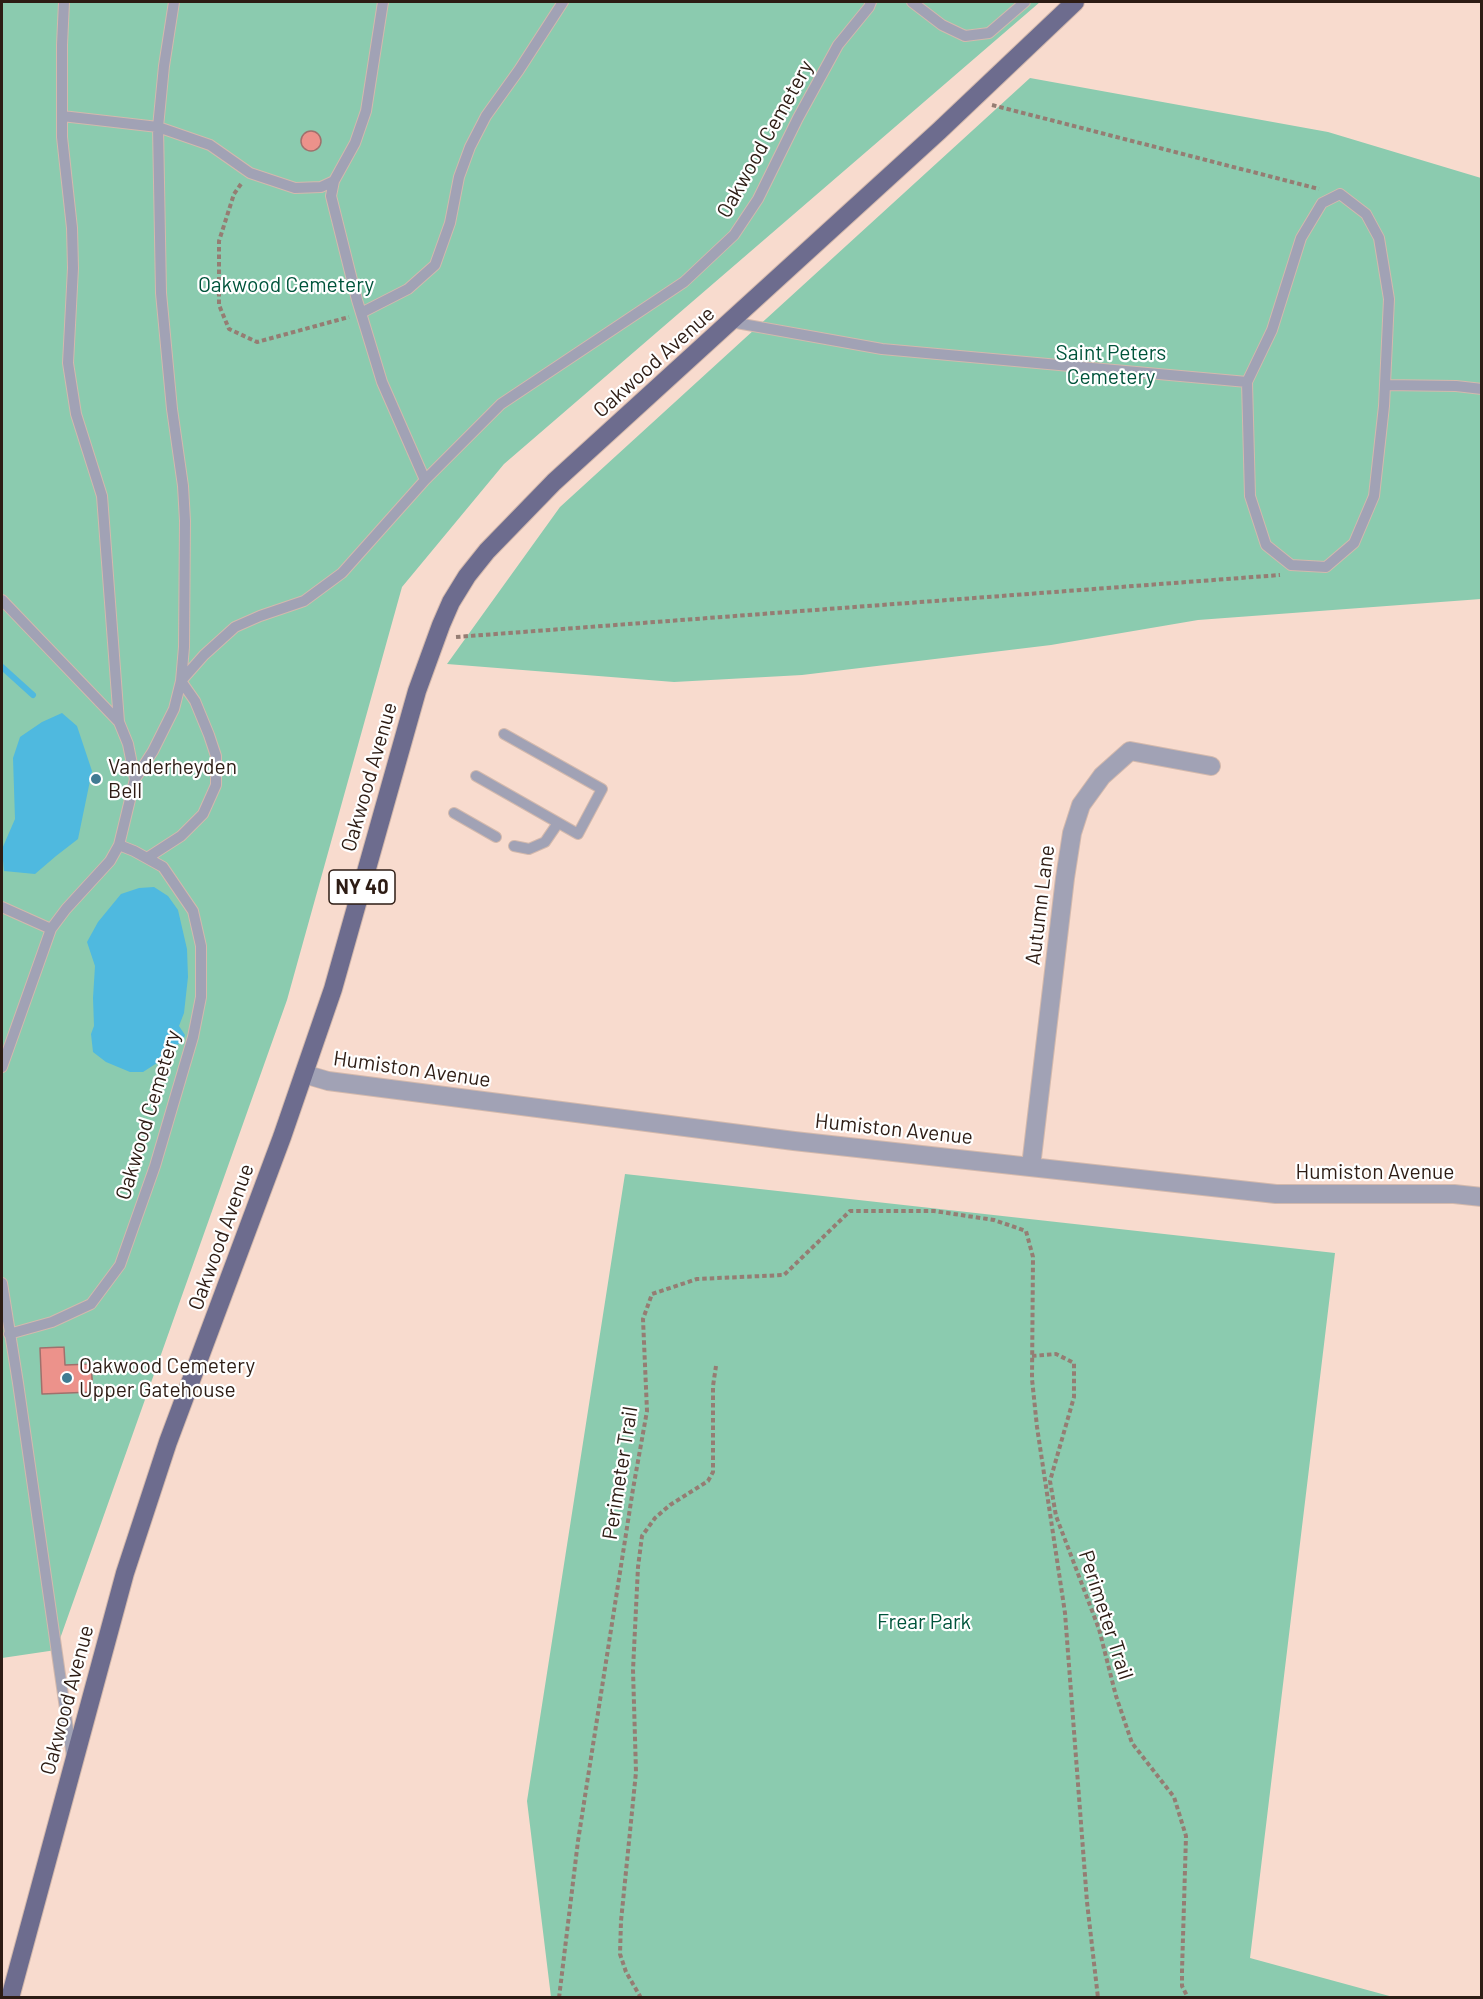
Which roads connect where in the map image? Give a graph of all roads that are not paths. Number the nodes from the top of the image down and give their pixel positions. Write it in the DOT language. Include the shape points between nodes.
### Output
graph roads {
  1 [pos="64,2"];
  2 [pos="174,2"];
  3 [pos="384,2"];
  4 [pos="563,2"];
  5 [pos="871,2"];
  6 [pos="912,2"];
  7 [pos="1025,2"];
  8 [pos="1075,2"];
  9 [pos="62,116"];
  10 [pos="158,128"];
  11 [pos="334,181"];
  12 [pos="361,314"];
  13 [pos="731,322"];
  14 [pos="1247,382"];
  15 [pos="1385,385"];
  16 [pos="1482,389"];
  17 [pos="425,480"];
  18 [pos="2,600"];
  19 [pos="181,681"];
  20 [pos="119,722"];
  21 [pos="504,734"];
  22 [pos="1211,766"];
  23 [pos="476,776"];
  24 [pos="135,779"];
  25 [pos="454,813"];
  26 [pos="558,823"];
  27 [pos="496,837"];
  28 [pos="119,845"];
  29 [pos="514,846"];
  30 [pos="147,858"];
  31 [pos="2,907"];
  32 [pos="51,929"];
  33 [pos="2,1067"];
  34 [pos="304,1074"];
  35 [pos="1031,1166"];
  36 [pos="1482,1197"];
  37 [pos="2,1283"];
  38 [pos="9,1334"];
  39 [pos="73,1765"];
  40 [pos="10,1998"];
  1 -- 9 [label="lane, Oakwood Cemetery"];
  2 -- 10 [label="lane, Oakwood Cemetery"];
  3 -- 11 [label="lane" via="366,111 355,143"];
  4 -- 12 [label="lane" via="486,116 470,147 435,265 408,290"];
  5 -- 17 [label="lane, Oakwood Cemetery" via="838,45 758,199 734,235 684,282 501,404"];
  6 -- 7 [label="lane" via="942,25 965,36 989,33"];
  8 -- 13 [label="main road, Oakwood Avenue / NY 40"];
  9 -- 10 [label="lane"];
  9 -- 20 [label="lane, Oakwood Cemetery" via="73,268 68,363 76,414 102,496"];
  10 -- 11 [label="lane" via="210,145 250,173 296,188 321,187"];
  10 -- 19 [label="lane, Oakwood Cemetery" via="161,293 185,521"];
  11 -- 12 [label="lane" via="331,196"];
  12 -- 17 [label="lane" via="382,381"];
  13 -- 14 [label="lane" via="882,349"];
  13 -- 34 [label="main road, Oakwood Avenue / NY 40" via="554,482 487,551 452,602 417,691 333,989"];
  14 -- 15 [label="lane" via="1272,330 1301,238 1322,203 1340,194 1366,214 1379,238 1389,299"];
  14 -- 15 [label="lane" via="1250,496 1266,545 1291,565 1326,567 1354,543 1374,496"];
  15 -- 16 [label="lane"];
  17 -- 19 [label="lane, Oakwood Cemetery" via="342,573 304,602 235,627"];
  18 -- 20 [label="lane, Oakwood Cemetery"];
  19 -- 24 [label="lane, Oakwood Cemetery" via="174,709"];
  19 -- 30 [label="lane" via="195,701 213,745 216,785 203,814 181,836"];
  20 -- 24 [label="lane, Oakwood Cemetery"];
  21 -- 26 [label="lane" via="602,789 578,834"];
  22 -- 35 [label="street, Autumn Lane" via="1131,751 1102,776 1081,805 1065,878"];
  23 -- 26 [label="lane"];
  24 -- 28 [label="lane, Oakwood Cemetery"];
  25 -- 27 [label="lane"];
  26 -- 29 [label="lane" via="545,842 529,849"];
  28 -- 30 [label="lane, Oakwood Cemetery"];
  28 -- 32 [label="lane, Oakwood Cemetery" via="110,861"];
  30 -- 38 [label="lane, Oakwood Cemetery" via="163,867 193,911 201,946 201,997 193,1037 155,1166 120,1265 91,1304 52,1322"];
  31 -- 32 [label="lane"];
  32 -- 33 [label="lane, Oakwood Cemetery"];
  34 -- 35 [label="street, Humiston Avenue" via="328,1082 759,1137"];
  34 -- 39 [label="main road, Oakwood Avenue / NY 40" via="168,1442 124,1574"];
  35 -- 36 [label="street, Humiston Avenue" via="1276,1194"];
  37 -- 38 [label="lane"];
  38 -- 39 [label="lane"];
  39 -- 40 [label="main road, Oakwood Avenue / NY 40"];
}
